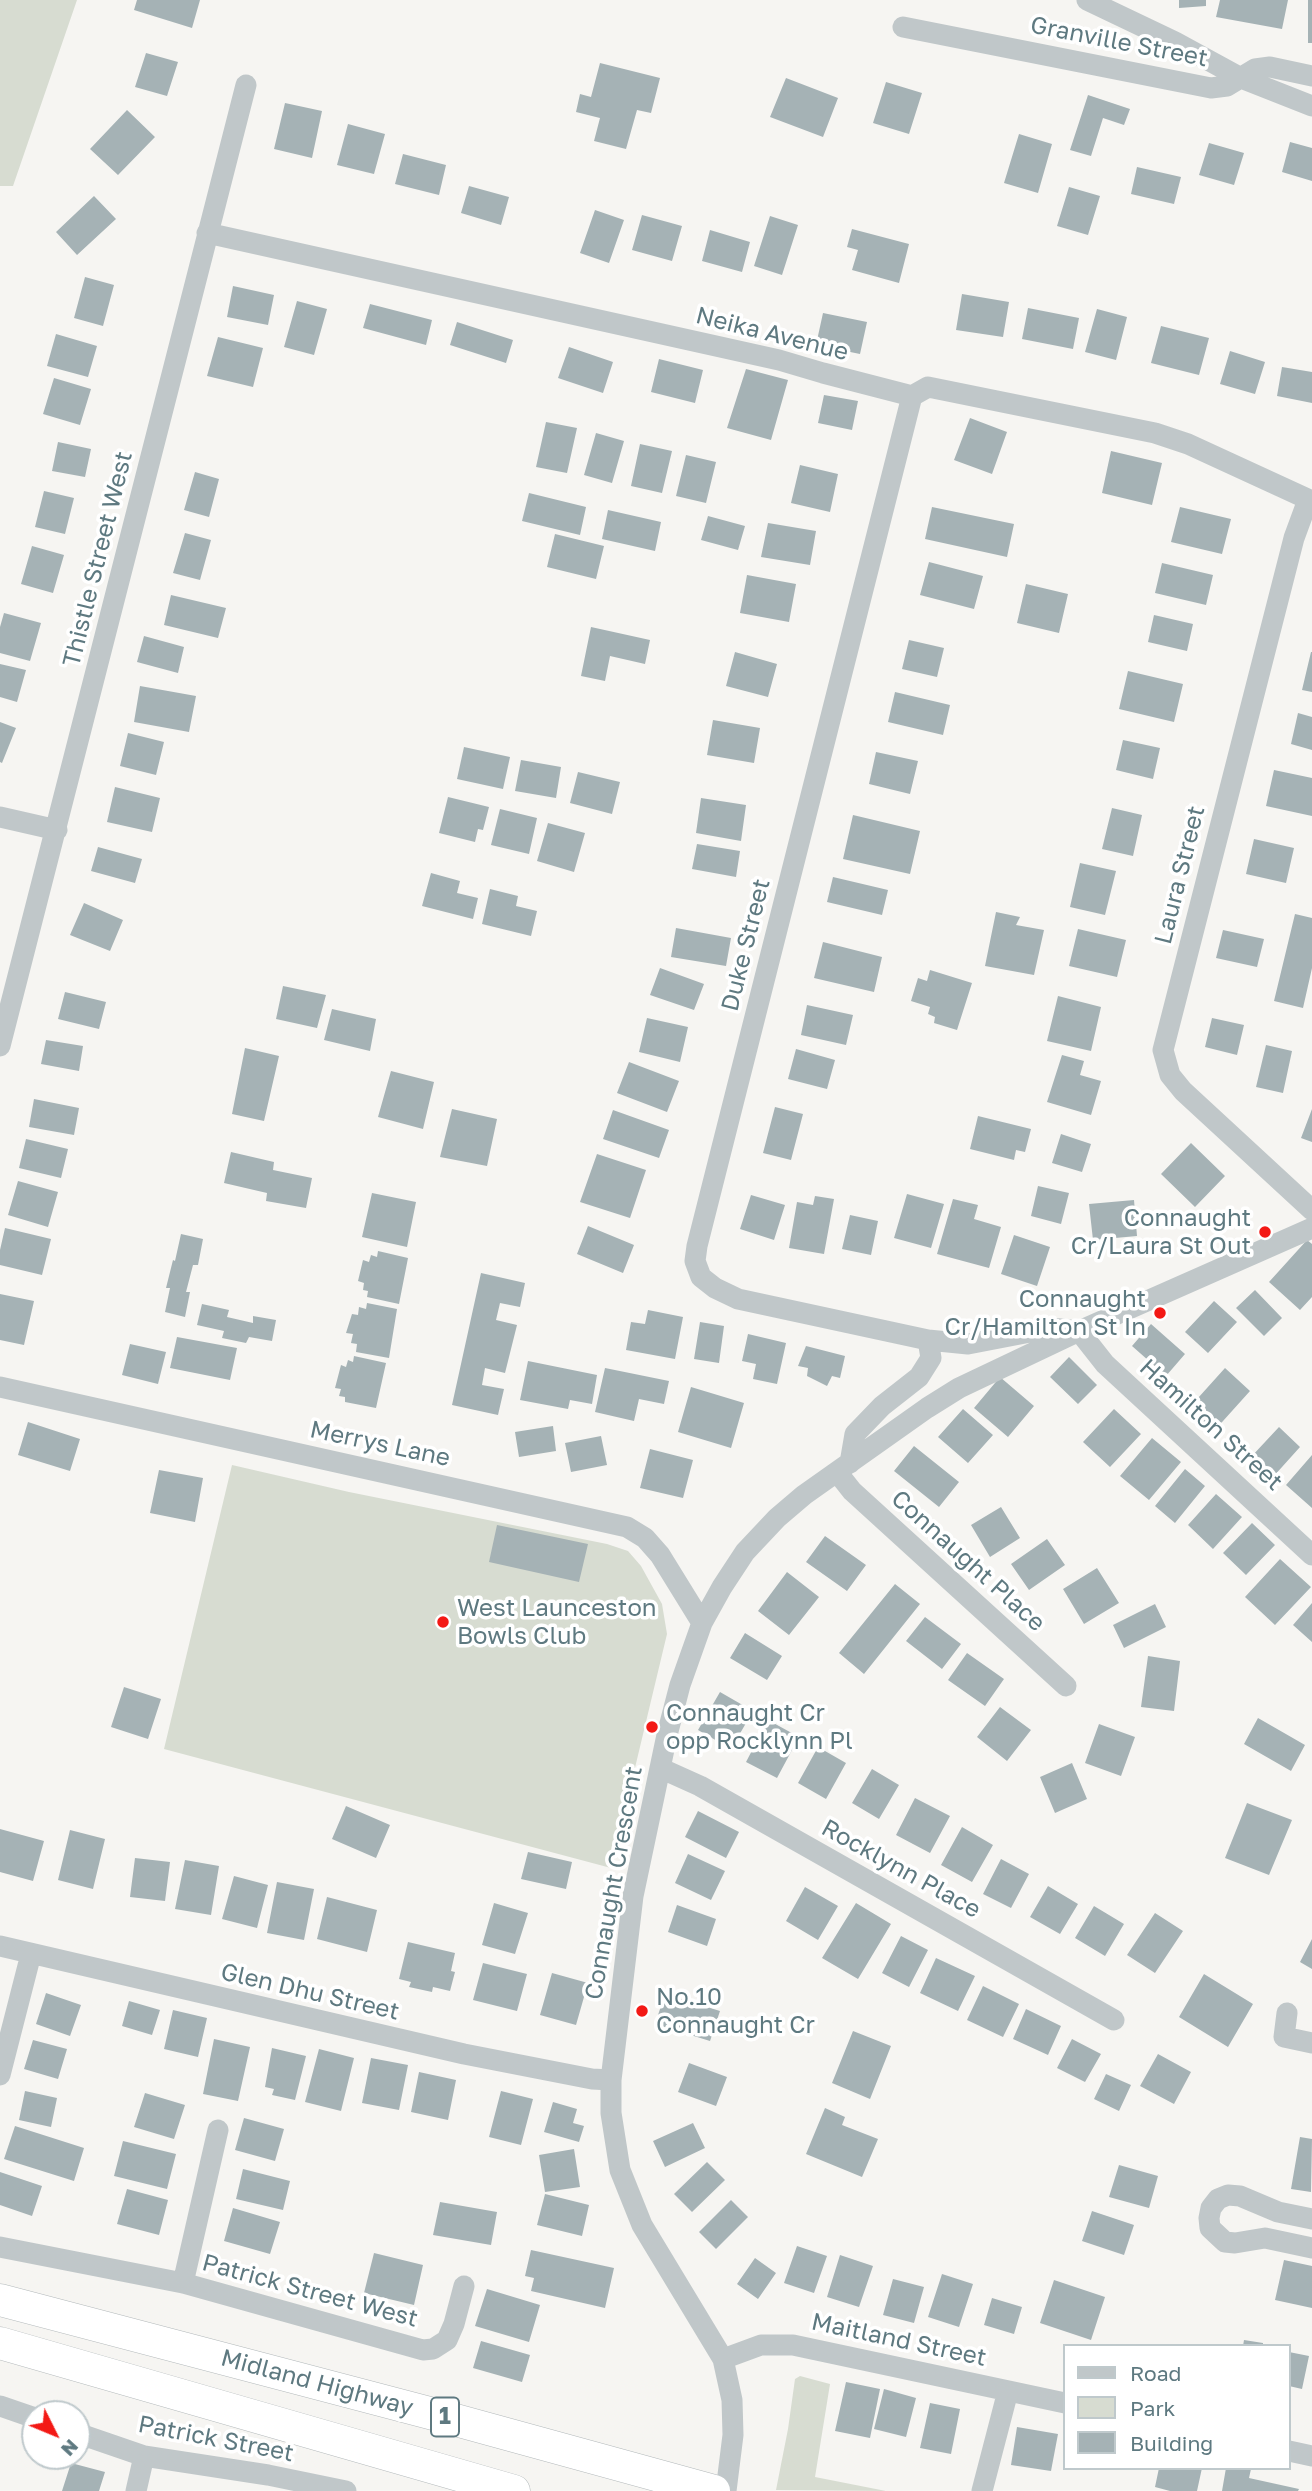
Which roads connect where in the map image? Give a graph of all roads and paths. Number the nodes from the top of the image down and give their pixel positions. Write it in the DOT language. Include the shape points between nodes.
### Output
graph roads {
  1 [pos="1087,0"];
  2 [pos="903,27"];
  3 [pos="1312,76"];
  4 [pos="1241,78"];
  5 [pos="246,85"];
  6 [pos="1312,106"];
  7 [pos="207,233"];
  8 [pos="912,396"];
  9 [pos="1310,500"];
  10 [pos="0,817"];
  11 [pos="57,830"];
  12 [pos="0,1046"];
  13 [pos="1312,1210"];
  14 [pos="1312,1228"];
  15 [pos="1079,1331"];
  16 [pos="928,1340"];
  17 [pos="0,1387"];
  18 [pos="844,1468"];
  19 [pos="1312,1555"];
  20 [pos="702,1623"];
  21 [pos="1066,1686"];
  22 [pos="660,1768"];
  23 [pos="0,1946"];
  24 [pos="31,1954"];
  25 [pos="1287,2014"];
  26 [pos="1114,2020"];
  27 [pos="1312,2043"];
  28 [pos="0,2075"];
  29 [pos="611,2080"];
  30 [pos="218,2130"];
  31 [pos="1312,2219"];
  32 [pos="0,2247"];
  33 [pos="1312,2248"];
  34 [pos="183,2283"];
  35 [pos="464,2286"];
  36 [pos="0,2300"];
  37 [pos="0,2343"];
  38 [pos="723,2359"];
  39 [pos="1008,2391"];
  40 [pos="1064,2403"];
  41 [pos="0,2406"];
  42 [pos="21,2413"];
  43 [pos="91,2438"];
  44 [pos="1291,2451"];
  45 [pos="144,2456"];
  46 [pos="1312,2456"];
  47 [pos="136,2491"];
  48 [pos="346,2491"];
  49 [pos="514,2491"];
  50 [pos="715,2491"];
  51 [pos="726,2491"];
  52 [pos="982,2491"];
  1 -- 4 [label="street"];
  2 -- 4 [label="street, Granville Street" via="1211,88"];
  3 -- 4 [label="street, Granville Street" via="1270,67"];
  4 -- 6 [label="street"];
  5 -- 7 [label="street, Thistle Street West"];
  7 -- 8 [label="street, Neika Avenue" via="779,360"];
  7 -- 11 [label="street, Thistle Street West"];
  8 -- 9 [label="street, Neika Avenue" via="928,387 1154,433"];
  8 -- 16 [label="street, Duke Street" via="695,1261 701,1277 715,1289 738,1298"];
  9 -- 13 [label="street, Laura Street" via="1294,538 1163,1050 1170,1075 1183,1091"];
  10 -- 11 [label="street"];
  11 -- 12 [label="street, Thistle Street West"];
  14 -- 15 [label="street, Connaught Crescent"];
  15 -- 16 [label="street, Duke Street" via="1051,1328 968,1344"];
  15 -- 18 [label="street, Connaught Crescent" via="959,1388"];
  15 -- 19 [label="street, Hamilton Street" via="1105,1364"];
  16 -- 18 [label="street" via="931,1358 919,1377 855,1434"];
  17 -- 20 [label="street, Merrys Lane" via="627,1527 660,1555"];
  18 -- 20 [label="street, Connaught Crescent" via="776,1518 745,1552"];
  18 -- 21 [label="street, Connaught Place" via="852,1491"];
  20 -- 22 [label="street, Connaught Crescent" via="680,1685"];
  22 -- 26 [label="street, Rocklynn Place" via="700,1786"];
  22 -- 29 [label="street, Connaught Crescent" via="633,1896"];
  23 -- 24 [label="street, Glen Dhu Street"];
  24 -- 28 [label="street"];
  24 -- 29 [label="street, Glen Dhu Street" via="464,2054"];
  25 -- 27 [label="street" via="1284,2037"];
  29 -- 38 [label="street, Connaught Crescent" via="615,2146 628,2191 642,2225"];
  30 -- 34 [label="street"];
  31 -- 33 [label="street" via="1228,2195 1218,2199 1209,2218 1210,2228 1225,2242 1265,2238"];
  32 -- 34 [label="street, Patrick Street West"];
  34 -- 35 [label="street, Patrick Street West" via="423,2350 447,2340"];
  36 -- 50 [label="highway, Midland Highway / 1"];
  37 -- 49 [label="highway, Midland Highway / 1"];
  38 -- 39 [label="street, Maitland Street" via="761,2344 783,2343"];
  38 -- 51 [label="street, Connaught Crescent" via="732,2400 733,2435"];
  39 -- 40 [label="street, Maitland Street"];
  39 -- 52 [label="street"];
  41 -- 42 [label="street"];
  43 -- 45 [label="street, Patrick Street"];
  44 -- 46 [label="street"];
  45 -- 47 [label="street"];
  45 -- 48 [label="street, Patrick Street"];
}
